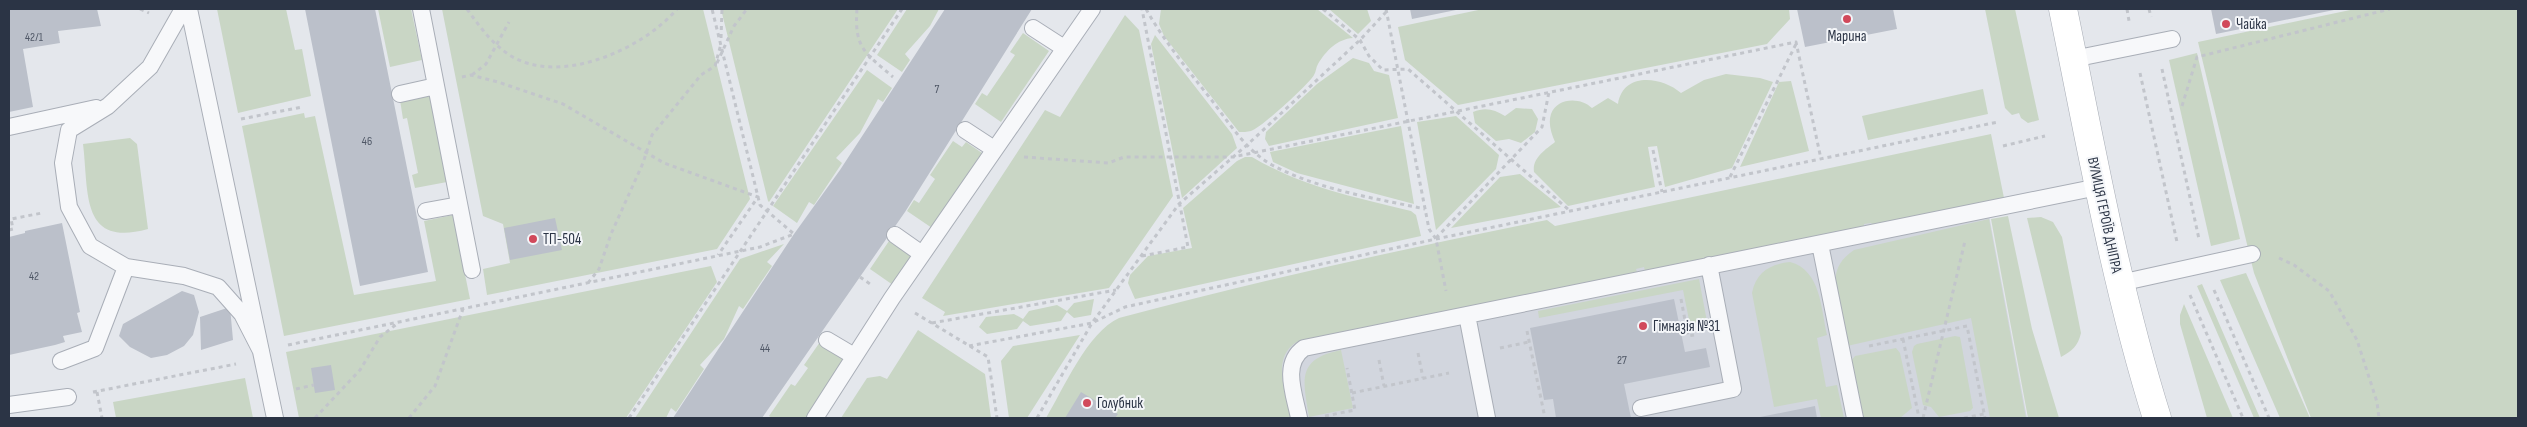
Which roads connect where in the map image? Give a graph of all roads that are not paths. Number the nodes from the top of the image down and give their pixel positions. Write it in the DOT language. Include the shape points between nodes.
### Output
graph roads {
  1 [pos="183,9"];
  2 [pos="189,9"];
  3 [pos="421,9"];
  4 [pos="1092,9"];
  5 [pos="2063,9"];
  6 [pos="1033,28"];
  7 [pos="2172,39"];
  8 [pos="1064,48"];
  9 [pos="2073,59"];
  10 [pos="436,86"];
  11 [pos="400,94"];
  12 [pos="108,106"];
  13 [pos="9,127"];
  14 [pos="965,130"];
  15 [pos="996,146"];
  16 [pos="2098,187"];
  17 [pos="460,205"];
  18 [pos="426,211"];
  19 [pos="896,235"];
  20 [pos="1820,244"];
  21 [pos="922,254"];
  22 [pos="2252,254"];
  23 [pos="1709,265"];
  24 [pos="126,267"];
  25 [pos="472,270"];
  26 [pos="2120,282"];
  27 [pos="1467,316"];
  28 [pos="827,340"];
  29 [pos="262,351"];
  30 [pos="854,356"];
  31 [pos="61,361"];
  32 [pos="68,397"];
  33 [pos="9,405"];
  34 [pos="1641,408"];
  35 [pos="275,418"];
  36 [pos="814,418"];
  37 [pos="1300,418"];
  38 [pos="1487,418"];
  39 [pos="1855,418"];
  40 [pos="2158,418"];
  1 -- 12 [label="lane" via="150,67"];
  2 -- 29 [label="lane"];
  3 -- 10 [label="lane"];
  4 -- 8 [label="lane"];
  5 -- 9 [label="main road, ВУЛИЦЯ ГЕРОЇВ ДНІПРА"];
  6 -- 8 [label="lane"];
  7 -- 9 [label="lane"];
  8 -- 15 [label="lane"];
  9 -- 16 [label="main road, ВУЛИЦЯ ГЕРОЇВ ДНІПРА"];
  10 -- 11 [label="lane"];
  10 -- 17 [label="lane"];
  12 -- 13 [label="lane"];
  12 -- 24 [label="lane" via="69,130 63,164 69,207 90,246"];
  14 -- 15 [label="lane"];
  15 -- 21 [label="lane"];
  16 -- 20 [label="lane"];
  16 -- 26 [label="main road, ВУЛИЦЯ ГЕРОЇВ ДНІПРА"];
  17 -- 18 [label="lane"];
  17 -- 25 [label="lane"];
  19 -- 21 [label="lane"];
  20 -- 23 [label="lane"];
  20 -- 39 [label="lane"];
  21 -- 30 [label="lane"];
  22 -- 26 [label="lane"];
  23 -- 27 [label="lane"];
  23 -- 34 [label="lane" via="1733,389"];
  24 -- 29 [label="lane" via="184,276 218,287 242,314"];
  24 -- 31 [label="lane" via="95,348"];
  26 -- 40 [label="main road, ВУЛИЦЯ ГЕРОЇВ ДНІПРА"];
  27 -- 37 [label="lane" via="1304,348 1296,354 1290,369"];
  27 -- 38 [label="lane"];
  28 -- 30 [label="lane"];
  29 -- 35 [label="lane"];
  30 -- 36 [label="lane"];
  32 -- 33 [label="lane"];
}
